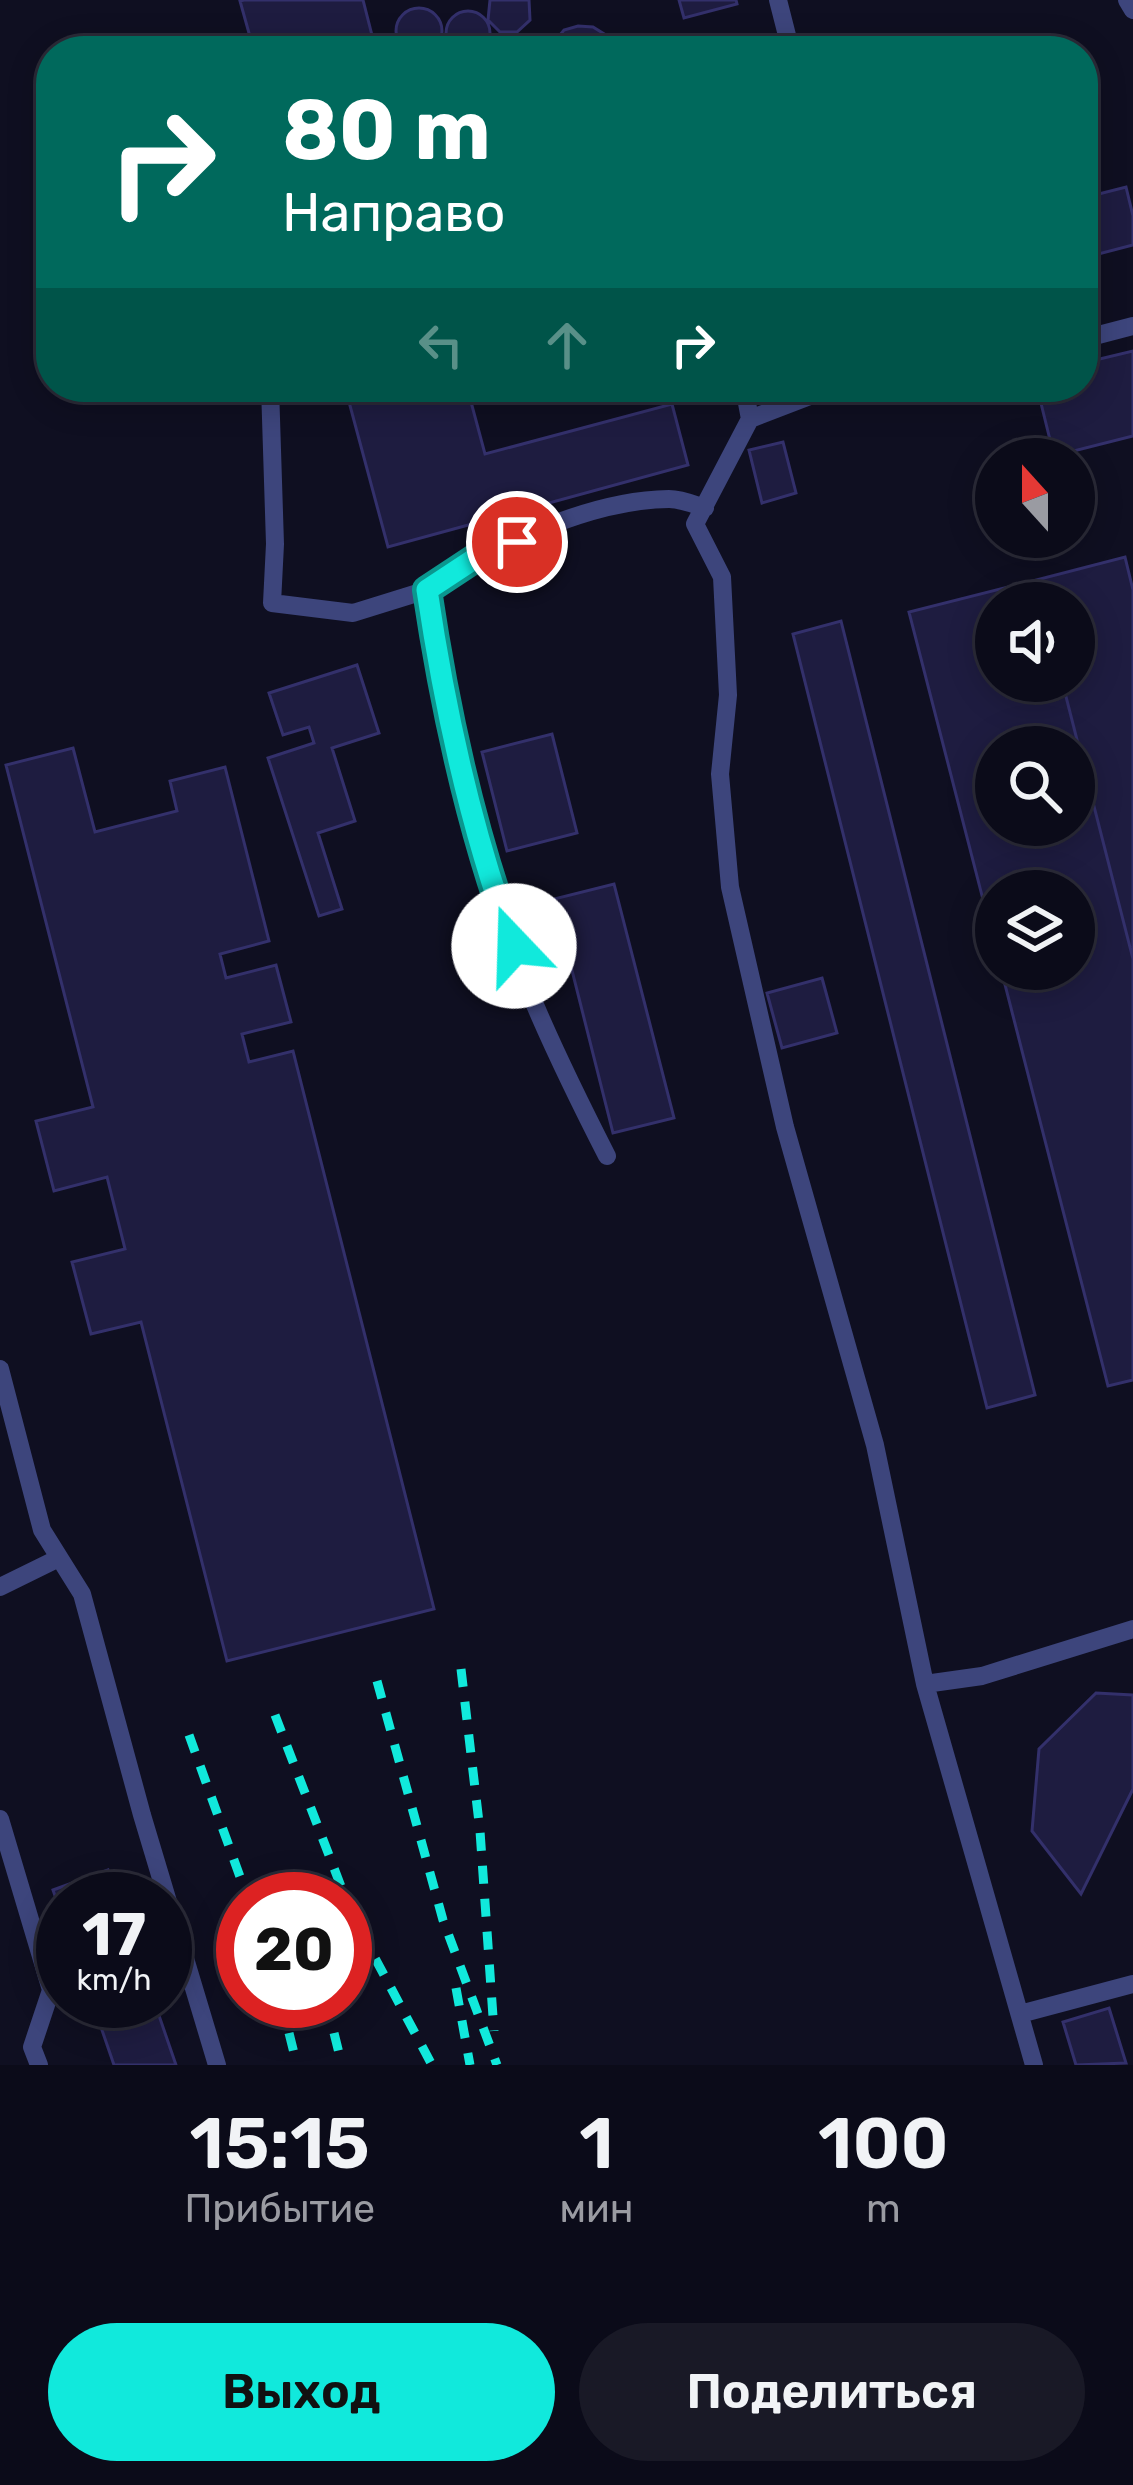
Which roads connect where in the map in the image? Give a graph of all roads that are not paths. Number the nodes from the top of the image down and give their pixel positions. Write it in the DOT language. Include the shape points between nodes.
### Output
graph roads {
  1 [pos="778,0"];
  2 [pos="1127,0"];
  3 [pos="1133,10"];
  4 [pos="787,36"];
  5 [pos="1133,326"];
  6 [pos="1098,335"];
  7 [pos="270,402"];
  8 [pos="747,402"];
  9 [pos="794,402"];
  10 [pos="750,419"];
  11 [pos="705,508"];
  12 [pos="427,590"];
  13 [pos="607,1156"];
  14 [pos="0,1369"];
  15 [pos="59,1558"];
  16 [pos="0,1587"];
  17 [pos="1133,1629"];
  18 [pos="925,1684"];
  19 [pos="0,1820"];
  20 [pos="1133,1984"];
  21 [pos="1020,2014"];
  22 [pos="39,2065"];
  23 [pos="217,2065"];
  24 [pos="1034,2065"];
  1 -- 4 [label="lane"];
  2 -- 3 [label="lane"];
  5 -- 6 [label="lane"];
  7 -- 12 [label="lane" via="272,603 353,613"];
  8 -- 10 [label="lane"];
  9 -- 10 [label="lane"];
  10 -- 11 [label="lane"];
  11 -- 12 [label="lane" via="673,498 603,508 474,559"];
  11 -- 18 [label="lane" via="695,524 722,577 728,695 720,774 730,887 785,1127 875,1445"];
  12 -- 13 [label="lane" via="487,873"];
  14 -- 15 [label="lane" via="42,1530"];
  15 -- 16 [label="lane"];
  15 -- 23 [label="lane" via="82,1594"];
  17 -- 18 [label="lane" via="982,1676"];
  18 -- 21 [label="lane"];
  19 -- 22 [label="lane" via="51,1990 32,2047"];
  20 -- 21 [label="lane"];
  21 -- 24 [label="lane"];
}
